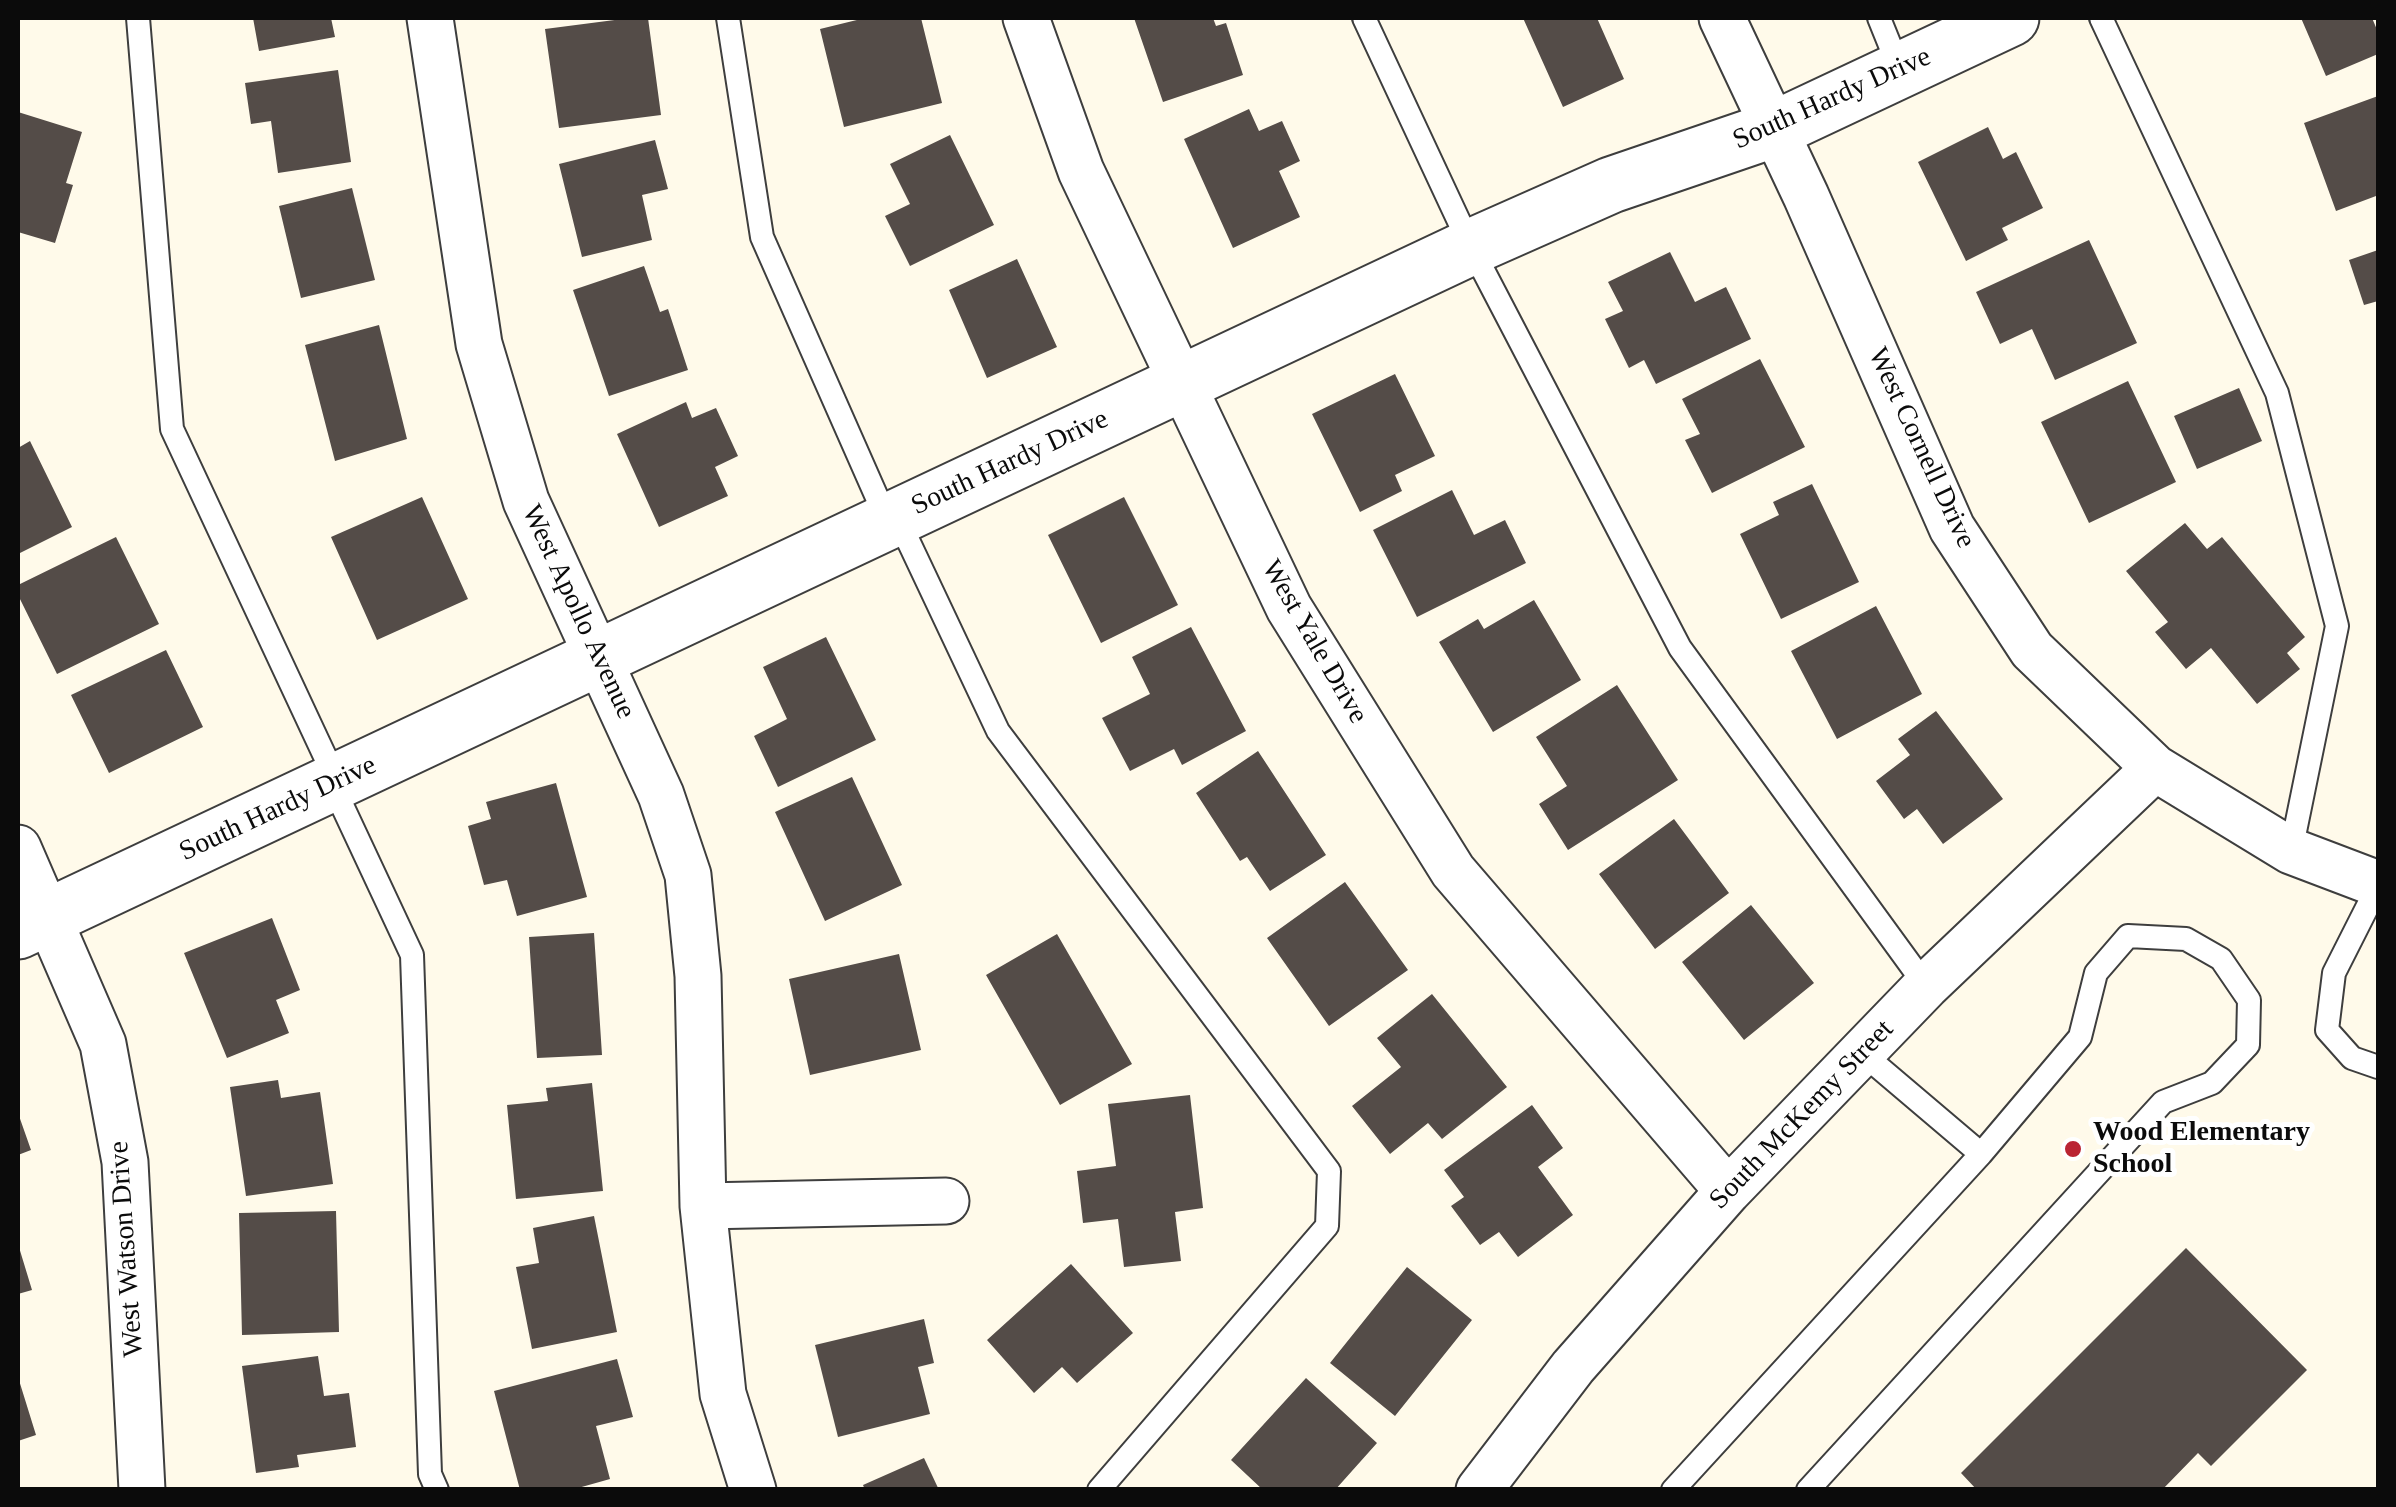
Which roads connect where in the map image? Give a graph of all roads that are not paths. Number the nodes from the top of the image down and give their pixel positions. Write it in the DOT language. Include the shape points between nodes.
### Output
graph roads {
  1 [pos="138,18"];
  2 [pos="430,18"];
  3 [pos="728,18"];
  4 [pos="1026,18"];
  5 [pos="1364,18"];
  6 [pos="1722,18"];
  7 [pos="1880,18"];
  8 [pos="2012,18"];
  9 [pos="2101,18"];
  10 [pos="1900,70"];
  11 [pos="1775,129"];
  12 [pos="1472,246"];
  13 [pos="1181,384"];
  14 [pos="892,518"];
  15 [pos="599,658"];
  16 [pos="2156,768"];
  17 [pos="335,783"];
  18 [pos="18,848"];
  19 [pos="2291,851"];
  20 [pos="2378,885"];
  21 [pos="33,924"];
  22 [pos="1926,986"];
  23 [pos="1862,1053"];
  24 [pos="2378,1067"];
  25 [pos="1982,1154"];
  26 [pos="1728,1190"];
  27 [pos="946,1201"];
  28 [pos="704,1206"];
  29 [pos="142,1490"];
  30 [pos="437,1490"];
  31 [pos="753,1490"];
  32 [pos="1099,1490"];
  33 [pos="1479,1490"];
  34 [pos="1673,1490"];
  35 [pos="1808,1490"];
  1 -- 17 [label="lane" via="172,429"];
  2 -- 15 [label="street, West Apollo Avenue" via="479,344 526,501"];
  3 -- 14 [label="lane" via="762,237"];
  4 -- 13 [label="street, West Yale Drive" via="1082,171"];
  5 -- 12 [label="lane"];
  6 -- 11 [label="street, West Cornell Drive"];
  7 -- 10 [label="lane"];
  8 -- 10 [label="street, South Hardy Drive"];
  9 -- 19 [label="lane" via="2276,393 2337,626"];
  10 -- 11 [label="street, South Hardy Drive"];
  11 -- 12 [label="street, South Hardy Drive" via="1611,185"];
  11 -- 16 [label="street, West Cornell Drive" via="1952,528 2032,650"];
  12 -- 13 [label="street, South Hardy Drive"];
  12 -- 22 [label="lane" via="1680,648"];
  13 -- 14 [label="street, South Hardy Drive"];
  13 -- 26 [label="street, West Yale Drive" via="1289,608 1452,871"];
  14 -- 15 [label="street, South Hardy Drive"];
  14 -- 32 [label="lane" via="998,731 1329,1171 1327,1226"];
  15 -- 17 [label="street, South Hardy Drive"];
  15 -- 28 [label="street, West Apollo Avenue" via="661,795 688,874 698,976"];
  16 -- 19 [label="street, West Cornell Drive"];
  16 -- 22 [label="street, South McKemy Street"];
  17 -- 21 [label="street, South Hardy Drive"];
  17 -- 30 [label="lane" via="412,955 430,1474"];
  18 -- 21 [label="street, West Watson Drive"];
  19 -- 20 [label="street, West Cornell Drive"];
  20 -- 24 [label="lane" via="2334,972 2327,1030 2352,1058"];
  21 -- 29 [label="street, West Watson Drive" via="104,1044 125,1162"];
  22 -- 23 [label="street, South McKemy Street"];
  23 -- 25 [label="lane"];
  23 -- 26 [label="street, South McKemy Street"];
  25 -- 34 [label="lane"];
  25 -- 35 [label="lane" via="2080,1037 2096,973 2128,936 2186,939 2221,959 2249,1000 2248,1044 2212,1084 2163,1102"];
  26 -- 33 [label="street, South McKemy Street" via="1573,1367"];
  27 -- 28 [label="street"];
  28 -- 31 [label="street, West Apollo Avenue" via="723,1394"];
}
